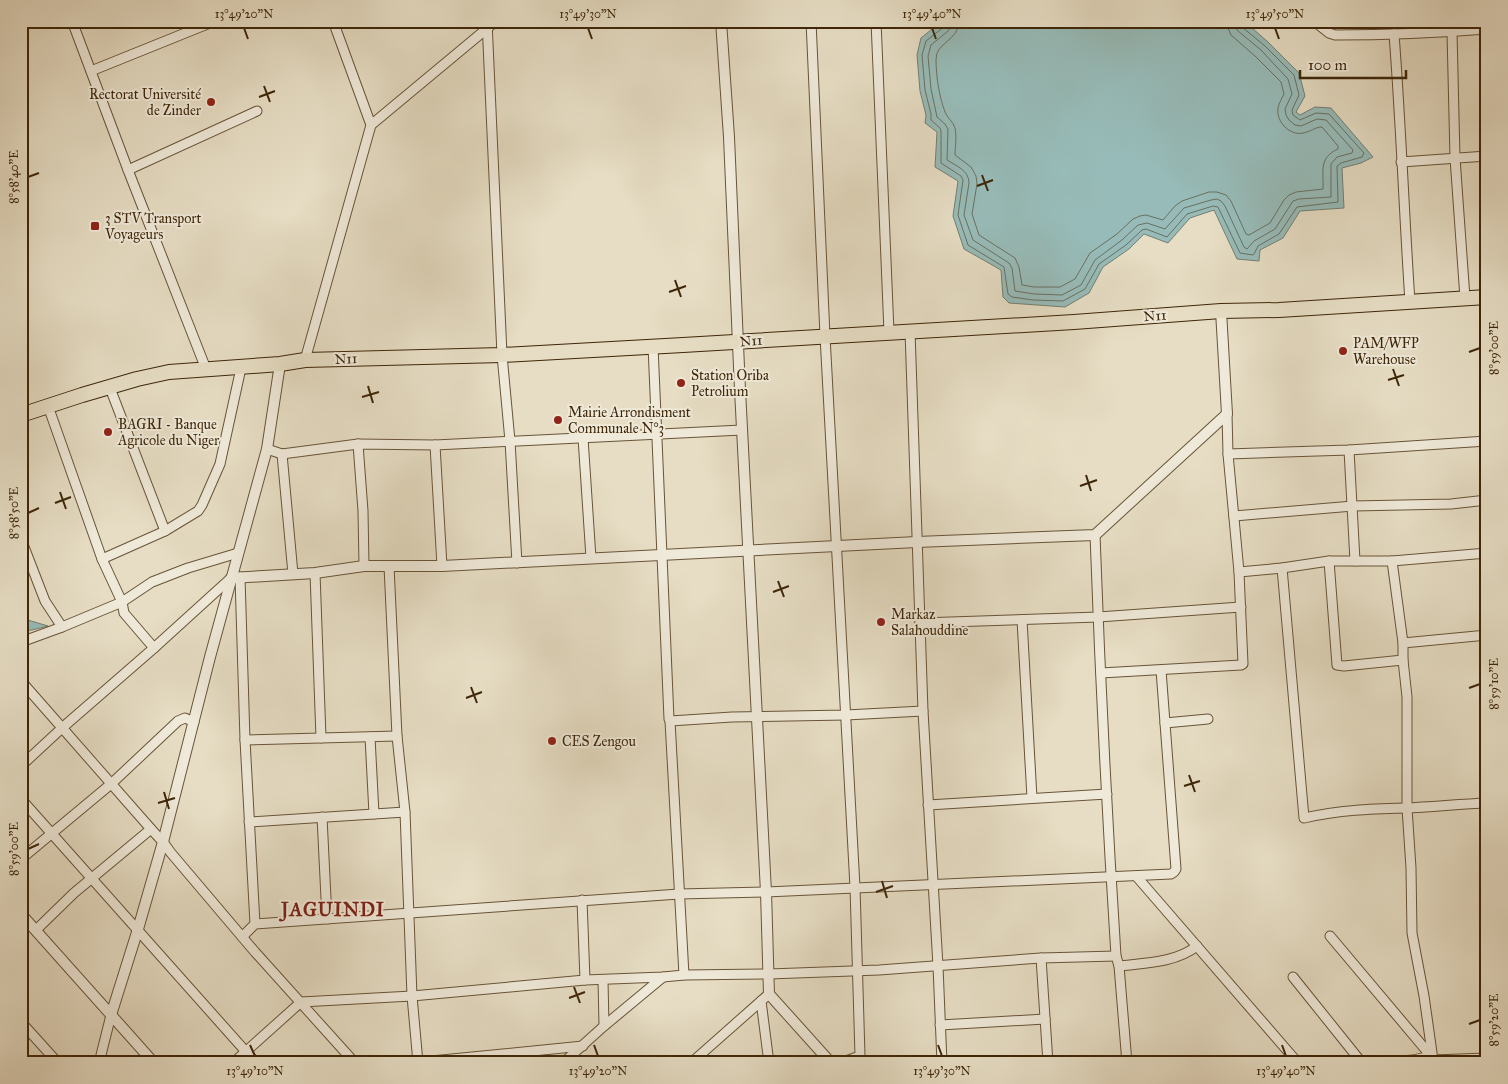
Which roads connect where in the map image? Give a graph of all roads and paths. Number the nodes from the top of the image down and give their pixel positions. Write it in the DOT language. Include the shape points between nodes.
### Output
graph roads {
  1 [pos="72,21"];
  2 [pos="215,21"];
  3 [pos="332,21"];
  4 [pos="496,21"];
  5 [pos="721,21"];
  6 [pos="811,21"];
  7 [pos="876,21"];
  8 [pos="1314,21"];
  9 [pos="487,25"];
  10 [pos="1487,29"];
  11 [pos="1452,32"];
  12 [pos="1394,34"];
  13 [pos="91,71"];
  14 [pos="257,110"];
  15 [pos="371,124"];
  16 [pos="1487,156"];
  17 [pos="1455,158"];
  18 [pos="1401,162"];
  19 [pos="128,170"];
  20 [pos="1487,297"];
  21 [pos="1466,298"];
  22 [pos="1410,302"];
  23 [pos="1221,312"];
  24 [pos="910,331"];
  25 [pos="889,332"];
  26 [pos="825,336"];
  27 [pos="739,342"];
  28 [pos="653,346"];
  29 [pos="502,354"];
  30 [pos="305,360"];
  31 [pos="280,364"];
  32 [pos="241,368"];
  33 [pos="206,369"];
  34 [pos="110,388"];
  35 [pos="48,406"];
  36 [pos="1227,414"];
  37 [pos="21,415"];
  38 [pos="742,430"];
  39 [pos="657,434"];
  40 [pos="583,438"];
  41 [pos="1487,440"];
  42 [pos="510,441"];
  43 [pos="358,444"];
  44 [pos="434,445"];
  45 [pos="267,449"];
  46 [pos="1350,450"];
  47 [pos="282,454"];
  48 [pos="1228,454"];
  49 [pos="1487,500"];
  50 [pos="1353,506"];
  51 [pos="1234,516"];
  52 [pos="165,531"];
  53 [pos="1095,535"];
  54 [pos="21,539"];
  55 [pos="917,542"];
  56 [pos="837,546"];
  57 [pos="749,551"];
  58 [pos="238,553"];
  59 [pos="1487,553"];
  60 [pos="663,554"];
  61 [pos="590,558"];
  62 [pos="102,559"];
  63 [pos="1329,561"];
  64 [pos="1355,561"];
  65 [pos="1392,561"];
  66 [pos="517,563"];
  67 [pos="364,566"];
  68 [pos="389,566"];
  69 [pos="442,566"];
  70 [pos="1282,568"];
  71 [pos="1239,572"];
  72 [pos="315,573"];
  73 [pos="293,574"];
  74 [pos="236,578"];
  75 [pos="122,602"];
  76 [pos="1240,607"];
  77 [pos="1098,617"];
  78 [pos="1022,620"];
  79 [pos="920,623"];
  80 [pos="62,627"];
  81 [pos="1487,635"];
  82 [pos="21,642"];
  83 [pos="1403,643"];
  84 [pos="154,648"];
  85 [pos="1403,660"];
  86 [pos="1161,670"];
  87 [pos="1101,673"];
  88 [pos="21,682"];
  89 [pos="923,711"];
  90 [pos="846,715"];
  91 [pos="756,716"];
  92 [pos="1208,719"];
  93 [pos="670,721"];
  94 [pos="194,722"];
  95 [pos="1165,723"];
  96 [pos="62,728"];
  97 [pos="397,736"];
  98 [pos="370,737"];
  99 [pos="321,738"];
  100 [pos="245,740"];
  101 [pos="21,766"];
  102 [pos="111,784"];
  103 [pos="1107,794"];
  104 [pos="1032,798"];
  105 [pos="21,799"];
  106 [pos="1487,803"];
  107 [pos="928,805"];
  108 [pos="1406,808"];
  109 [pos="405,812"];
  110 [pos="374,814"];
  111 [pos="322,817"];
  112 [pos="249,822"];
  113 [pos="150,829"];
  114 [pos="53,834"];
  115 [pos="163,842"];
  116 [pos="21,859"];
  117 [pos="1137,877"];
  118 [pos="1111,878"];
  119 [pos="92,879"];
  120 [pos="933,884"];
  121 [pos="855,887"];
  122 [pos="766,892"];
  123 [pos="679,894"];
  124 [pos="582,900"];
  125 [pos="21,914"];
  126 [pos="408,914"];
  127 [pos="327,919"];
  128 [pos="255,924"];
  129 [pos="36,930"];
  130 [pos="138,930"];
  131 [pos="243,936"];
  132 [pos="1330,936"];
  133 [pos="1196,946"];
  134 [pos="1116,956"];
  135 [pos="1041,958"];
  136 [pos="938,966"];
  137 [pos="1119,966"];
  138 [pos="856,971"];
  139 [pos="684,974"];
  140 [pos="769,974"];
  141 [pos="663,977"];
  142 [pos="1293,977"];
  143 [pos="585,980"];
  144 [pos="603,980"];
  145 [pos="412,996"];
  146 [pos="765,997"];
  147 [pos="301,1002"];
  148 [pos="111,1015"];
  149 [pos="1045,1019"];
  150 [pos="21,1022"];
  151 [pos="940,1024"];
  152 [pos="604,1026"];
  153 [pos="583,1046"];
  154 [pos="246,1051"];
  155 [pos="1432,1058"];
  156 [pos="1487,1058"];
  157 [pos="826,1061"];
  158 [pos="1446,1061"];
  159 [pos="416,1062"];
  160 [pos="58,1063"];
  161 [pos="100,1063"];
  162 [pos="154,1063"];
  163 [pos="233,1063"];
  164 [pos="256,1063"];
  165 [pos="355,1063"];
  166 [pos="563,1063"];
  167 [pos="692,1063"];
  168 [pos="769,1063"];
  169 [pos="840,1063"];
  170 [pos="942,1063"];
  171 [pos="1048,1063"];
  172 [pos="1126,1063"];
  173 [pos="1298,1063"];
  174 [pos="1362,1063"];
  175 [pos="1375,1063"];
  1 -- 13 [label="street"];
  2 -- 13 [label="street"];
  3 -- 15 [label="street"];
  4 -- 9 [label="street"];
  5 -- 27 [label="street"];
  6 -- 26 [label="street"];
  7 -- 25 [label="street"];
  8 -- 12 [label="street" via="1335,35"];
  9 -- 15 [label="street"];
  9 -- 29 [label="street"];
  10 -- 11 [label="street"];
  11 -- 12 [label="street"];
  11 -- 17 [label="street"];
  12 -- 18 [label="street"];
  13 -- 19 [label="street"];
  14 -- 19 [label="street"];
  15 -- 30 [label="street"];
  16 -- 17 [label="street"];
  17 -- 18 [label="street"];
  17 -- 21 [label="street"];
  18 -- 22 [label="street"];
  19 -- 33 [label="street"];
  20 -- 21 [label="main road, N11"];
  21 -- 22 [label="main road, N11"];
  22 -- 23 [label="main road, N11"];
  23 -- 24 [label="main road, N11"];
  23 -- 36 [label="street"];
  24 -- 25 [label="main road, N11"];
  24 -- 55 [label="street"];
  25 -- 26 [label="main road, N11"];
  26 -- 27 [label="main road, N11"];
  26 -- 56 [label="street"];
  27 -- 28 [label="main road, N11"];
  27 -- 38 [label="street"];
  28 -- 29 [label="main road, N11"];
  28 -- 39 [label="street"];
  29 -- 30 [label="main road, N11"];
  29 -- 42 [label="street"];
  30 -- 31 [label="main road, N11"];
  31 -- 32 [label="main road, N11"];
  31 -- 45 [label="street"];
  32 -- 33 [label="main road, N11"];
  32 -- 52 [label="street" via="220,464 202,504 198,511"];
  33 -- 34 [label="main road, N11" via="169,372"];
  34 -- 35 [label="main road, N11"];
  34 -- 52 [label="street"];
  35 -- 37 [label="main road, N11"];
  35 -- 62 [label="street"];
  36 -- 48 [label="street"];
  36 -- 53 [label="street"];
  38 -- 39 [label="street"];
  38 -- 57 [label="street"];
  39 -- 40 [label="street"];
  39 -- 60 [label="street"];
  40 -- 42 [label="street"];
  40 -- 61 [label="street"];
  41 -- 46 [label="street"];
  42 -- 44 [label="street"];
  42 -- 66 [label="street"];
  43 -- 44 [label="street"];
  43 -- 47 [label="street"];
  43 -- 67 [label="street"];
  44 -- 69 [label="street"];
  45 -- 47 [label="street"];
  45 -- 58 [label="street"];
  46 -- 48 [label="street"];
  46 -- 50 [label="street"];
  47 -- 73 [label="street"];
  48 -- 51 [label="street"];
  49 -- 50 [label="street"];
  50 -- 51 [label="street"];
  50 -- 64 [label="street"];
  51 -- 71 [label="street"];
  52 -- 62 [label="street"];
  53 -- 55 [label="street"];
  53 -- 77 [label="street"];
  54 -- 80 [label="street" via="45,601"];
  55 -- 56 [label="street"];
  55 -- 79 [label="street"];
  56 -- 57 [label="street"];
  56 -- 90 [label="street"];
  57 -- 60 [label="street"];
  57 -- 91 [label="street"];
  58 -- 74 [label="street"];
  58 -- 75 [label="street" via="152,582"];
  59 -- 65 [label="street"];
  60 -- 61 [label="street"];
  60 -- 93 [label="street"];
  61 -- 66 [label="street"];
  62 -- 75 [label="street"];
  63 -- 64 [label="street"];
  63 -- 70 [label="street"];
  63 -- 85 [label="street" via="1337,665"];
  64 -- 65 [label="street"];
  65 -- 83 [label="street"];
  66 -- 69 [label="street"];
  67 -- 68 [label="street"];
  67 -- 72 [label="street"];
  68 -- 69 [label="street"];
  68 -- 97 [label="street"];
  70 -- 71 [label="street"];
  70 -- 108 [label="street" via="1304,818 1330,812"];
  71 -- 76 [label="street"];
  72 -- 73 [label="street"];
  72 -- 99 [label="street"];
  73 -- 74 [label="street"];
  74 -- 84 [label="street"];
  74 -- 94 [label="street"];
  74 -- 100 [label="street"];
  75 -- 80 [label="street"];
  75 -- 84 [label="street" via="124,613"];
  76 -- 77 [label="street"];
  76 -- 86 [label="street" via="1243,664"];
  77 -- 78 [label="street"];
  77 -- 87 [label="street"];
  78 -- 79 [label="street"];
  78 -- 104 [label="street"];
  79 -- 89 [label="street"];
  80 -- 82 [label="street"];
  81 -- 83 [label="street"];
  83 -- 85 [label="street"];
  84 -- 96 [label="street"];
  85 -- 108 [label="street" via="1407,697"];
  86 -- 87 [label="street"];
  86 -- 95 [label="street"];
  87 -- 103 [label="street"];
  88 -- 96 [label="street"];
  89 -- 90 [label="street"];
  89 -- 107 [label="street"];
  90 -- 91 [label="street"];
  90 -- 121 [label="street"];
  91 -- 93 [label="street"];
  91 -- 122 [label="street"];
  92 -- 95 [label="street"];
  93 -- 123 [label="street"];
  94 -- 102 [label="street" via="185,718 178,721"];
  94 -- 115 [label="street"];
  95 -- 117 [label="street" via="1176,869 1171,874"];
  96 -- 101 [label="street"];
  96 -- 102 [label="street"];
  97 -- 98 [label="street"];
  97 -- 109 [label="street"];
  98 -- 99 [label="street"];
  98 -- 110 [label="street"];
  99 -- 100 [label="street"];
  100 -- 112 [label="street"];
  102 -- 113 [label="street"];
  102 -- 114 [label="street"];
  103 -- 104 [label="street"];
  103 -- 118 [label="street"];
  104 -- 107 [label="street"];
  105 -- 114 [label="street"];
  106 -- 108 [label="street"];
  107 -- 120 [label="street"];
  108 -- 155 [label="street" via="1412,933"];
  109 -- 110 [label="street"];
  109 -- 126 [label="street"];
  110 -- 111 [label="street"];
  111 -- 112 [label="street"];
  111 -- 127 [label="street"];
  112 -- 128 [label="street"];
  113 -- 115 [label="street"];
  113 -- 119 [label="street"];
  114 -- 116 [label="street"];
  114 -- 119 [label="street"];
  115 -- 130 [label="street"];
  115 -- 131 [label="street"];
  117 -- 118 [label="street"];
  117 -- 133 [label="street"];
  118 -- 120 [label="street"];
  118 -- 134 [label="street"];
  119 -- 129 [label="street"];
  119 -- 130 [label="street"];
  120 -- 121 [label="street"];
  120 -- 136 [label="street"];
  121 -- 122 [label="street"];
  121 -- 138 [label="street"];
  122 -- 123 [label="street"];
  122 -- 140 [label="street"];
  123 -- 124 [label="street"];
  123 -- 139 [label="street"];
  124 -- 126 [label="street"];
  124 -- 143 [label="street"];
  125 -- 129 [label="street"];
  126 -- 127 [label="street"];
  126 -- 145 [label="street"];
  127 -- 128 [label="street"];
  128 -- 131 [label="street"];
  129 -- 148 [label="street"];
  130 -- 148 [label="street"];
  130 -- 154 [label="street"];
  131 -- 147 [label="street"];
  132 -- 155 [label="street"];
  133 -- 137 [label="street" via="1189,952 1158,962"];
  133 -- 173 [label="street"];
  134 -- 135 [label="street"];
  134 -- 137 [label="street"];
  135 -- 136 [label="street"];
  135 -- 149 [label="street"];
  136 -- 138 [label="street"];
  136 -- 151 [label="street"];
  137 -- 172 [label="street"];
  138 -- 140 [label="street"];
  138 -- 169 [label="street" via="860,1056"];
  139 -- 140 [label="street"];
  139 -- 141 [label="street"];
  140 -- 146 [label="street"];
  141 -- 144 [label="street"];
  141 -- 152 [label="street"];
  142 -- 174 [label="street"];
  143 -- 144 [label="street"];
  143 -- 145 [label="street"];
  144 -- 152 [label="street"];
  145 -- 147 [label="street"];
  145 -- 159 [label="street"];
  146 -- 157 [label="street"];
  146 -- 167 [label="street"];
  146 -- 168 [label="street"];
  147 -- 154 [label="street"];
  147 -- 165 [label="street"];
  148 -- 161 [label="street"];
  148 -- 162 [label="street"];
  149 -- 151 [label="street"];
  149 -- 171 [label="street"];
  150 -- 160 [label="street"];
  151 -- 170 [label="street"];
  152 -- 153 [label="street"];
  153 -- 159 [label="street"];
  153 -- 166 [label="street"];
  154 -- 163 [label="street"];
  154 -- 164 [label="street"];
  155 -- 158 [label="street"];
  155 -- 175 [label="street"];
  156 -- 158 [label="street"];
}
